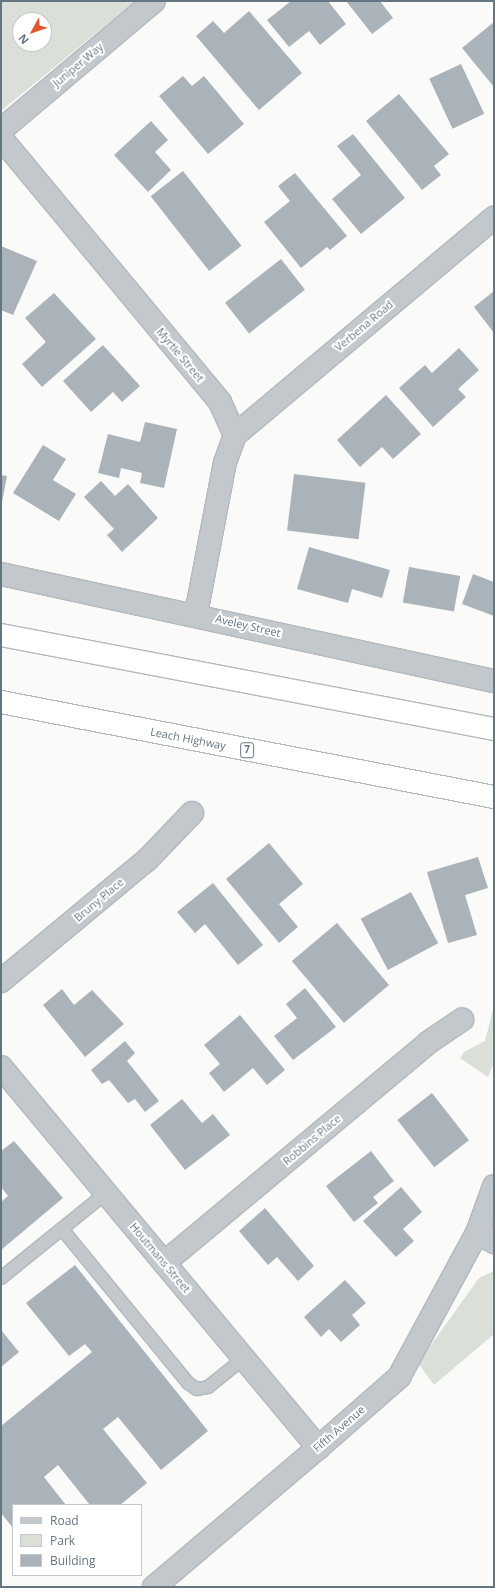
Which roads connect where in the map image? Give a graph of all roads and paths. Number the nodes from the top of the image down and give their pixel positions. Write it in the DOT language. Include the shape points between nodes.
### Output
graph roads {
  1 [pos="154,1"];
  2 [pos="1,130"];
  3 [pos="1,138"];
  4 [pos="494,218"];
  5 [pos="235,435"];
  6 [pos="1,574"];
  7 [pos="196,614"];
  8 [pos="1,635"];
  9 [pos="494,681"];
  10 [pos="1,702"];
  11 [pos="488,730"];
  12 [pos="493,798"];
  13 [pos="192,812"];
  14 [pos="1,981"];
  15 [pos="462,1020"];
  16 [pos="1,1067"];
  17 [pos="494,1186"];
  18 [pos="106,1193"];
  19 [pos="62,1229"];
  20 [pos="486,1237"];
  21 [pos="164,1263"];
  22 [pos="1,1278"];
  23 [pos="243,1359"];
  24 [pos="318,1448"];
  25 [pos="154,1587"];
  1 -- 2 [label="street, Juniper Way"];
  3 -- 5 [label="street, Myrtle Street" via="220,402"];
  4 -- 5 [label="street, Verbena Road"];
  5 -- 7 [label="street" via="225,462"];
  6 -- 7 [label="street, Aveley Street"];
  7 -- 9 [label="street, Aveley Street"];
  8 -- 11 [label="highway"];
  10 -- 12 [label="highway, Leach Highway / 7"];
  13 -- 14 [label="street, Bruny Place" via="147,860"];
  15 -- 21 [label="street, Robbins Place" via="429,1042"];
  16 -- 18 [label="street, Houtmans Street"];
  17 -- 20 [label="street, Fifth Avenue"];
  18 -- 19 [label="lane"];
  18 -- 21 [label="street, Houtmans Street"];
  19 -- 22 [label="lane"];
  19 -- 23 [label="lane" via="188,1383 197,1388 208,1387"];
  20 -- 24 [label="street, Fifth Avenue" via="399,1377"];
  21 -- 23 [label="street, Houtmans Street"];
  23 -- 24 [label="street, Houtmans Street"];
  24 -- 25 [label="street, Fifth Avenue"];
}
